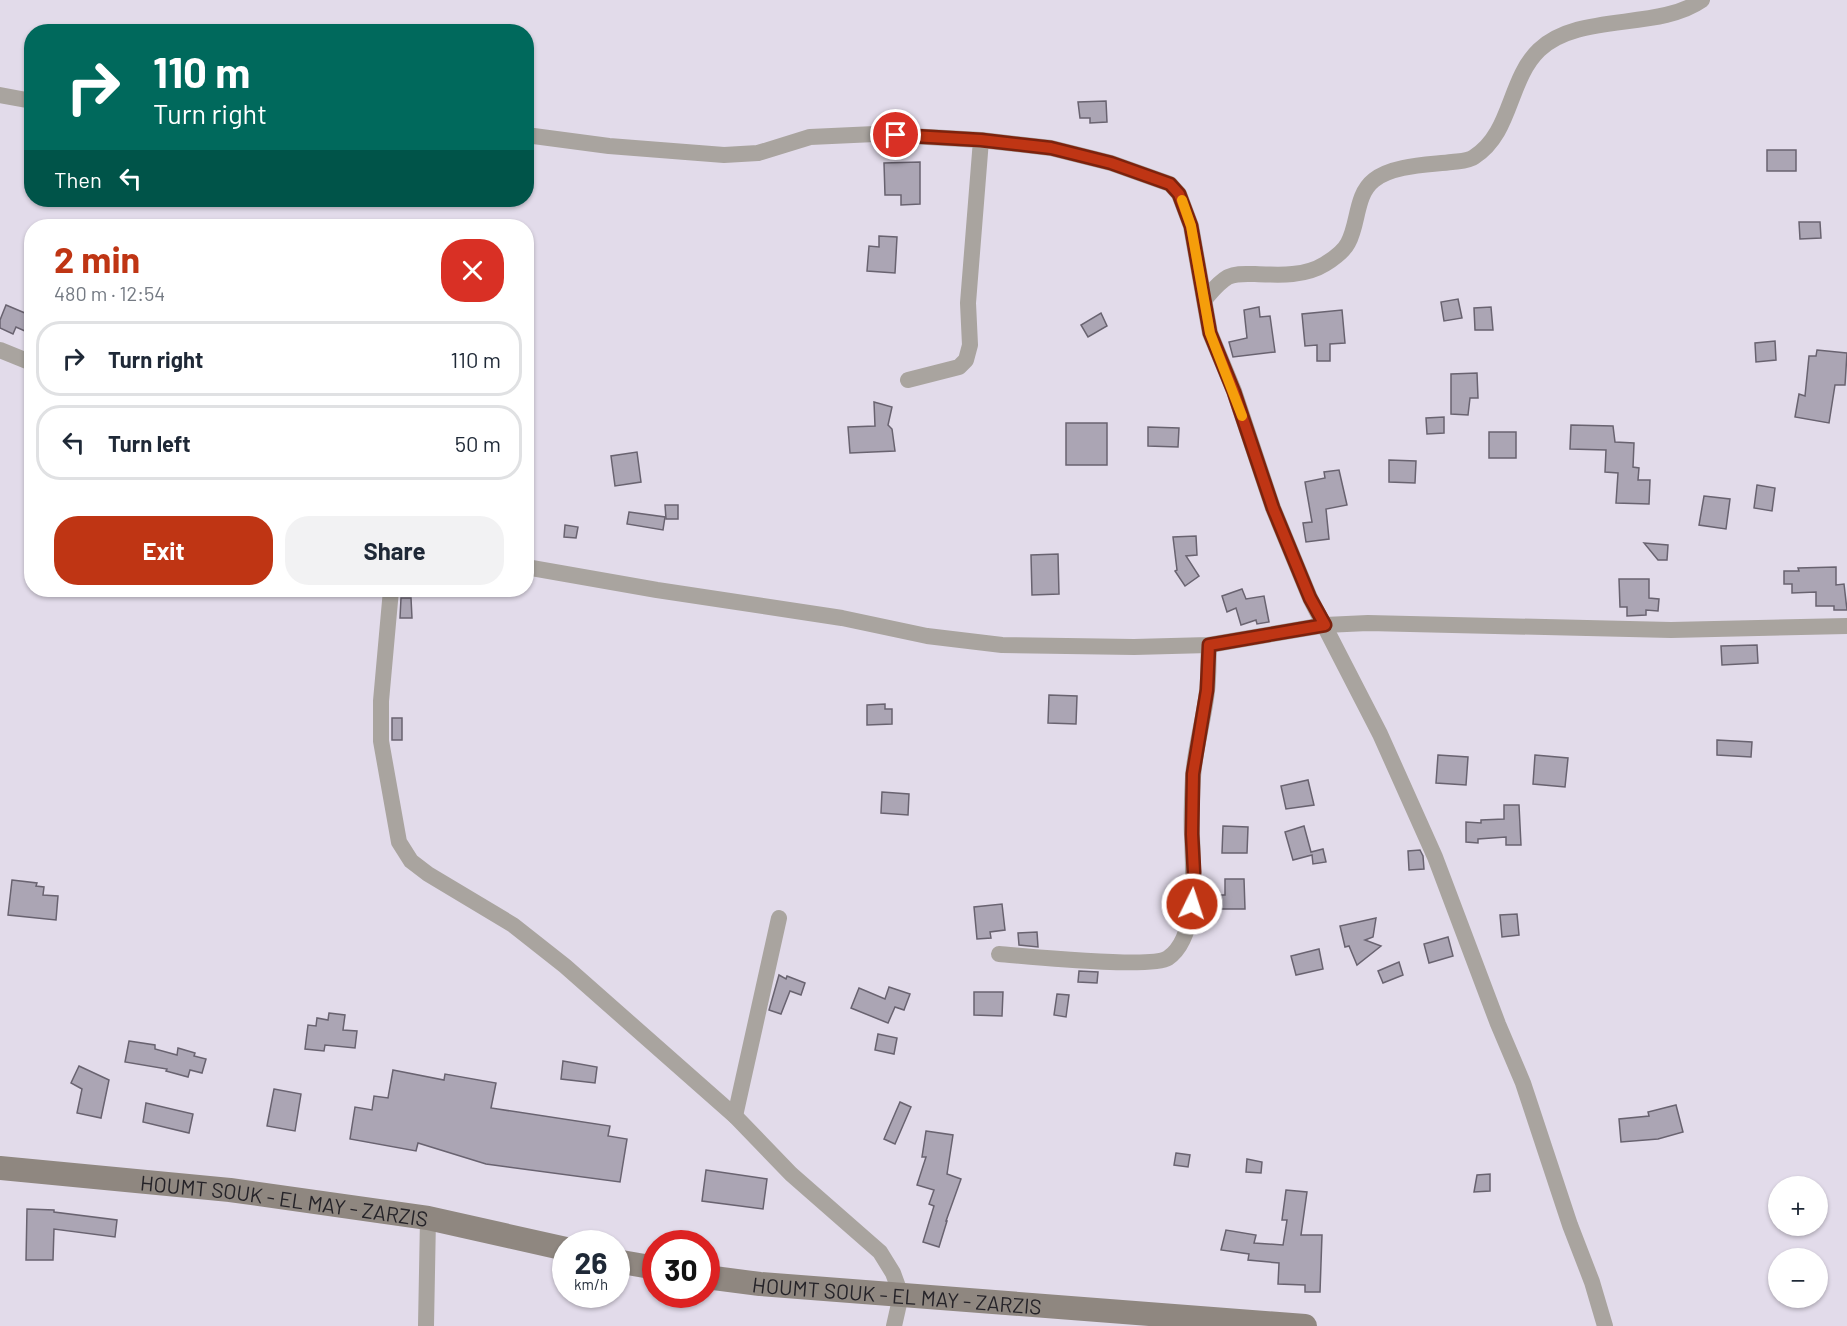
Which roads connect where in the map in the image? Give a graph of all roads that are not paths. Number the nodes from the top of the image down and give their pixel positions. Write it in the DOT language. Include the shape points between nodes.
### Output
graph roads {
  1 [pos="1702,0"];
  2 [pos="0,95"];
  3 [pos="24,99"];
  4 [pos="534,136"];
  5 [pos="981,140"];
  6 [pos="1205,299"];
  7 [pos="0,350"];
  8 [pos="24,360"];
  9 [pos="908,380"];
  10 [pos="534,568"];
  11 [pos="390,597"];
  12 [pos="1325,625"];
  13 [pos="1847,626"];
  14 [pos="1209,645"];
  15 [pos="779,918"];
  16 [pos="999,954"];
  17 [pos="735,1116"];
  18 [pos="0,1168"];
  19 [pos="428,1218"];
  20 [pos="552,1246"];
  21 [pos="720,1279"];
  22 [pos="901,1295"];
  23 [pos="1121,1319"];
  24 [pos="426,1326"];
  25 [pos="894,1326"];
  26 [pos="1305,1326"];
  27 [pos="1605,1326"];
  1 -- 6 [label="street" via="1672,14 1609,24 1557,38 1539,50 1525,69 1502,124 1472,159 1386,173 1363,193 1347,245 1325,264 1297,274 1236,274 1226,278"];
  2 -- 3 [label="street"];
  4 -- 5 [label="street" via="734,155 758,153 810,137 875,134"];
  5 -- 6 [label="street" via="1051,148 1111,163 1170,184 1179,194 1191,226"];
  5 -- 9 [label="street" via="966,360 959,367"];
  6 -- 12 [label="street" via="1210,333 1273,508"];
  7 -- 8 [label="street"];
  10 -- 14 [label="street" via="842,618 927,636 1002,645"];
  11 -- 17 [label="street" via="381,741 399,842 411,861 513,926 564,966"];
  12 -- 13 [label="street" via="1671,630"];
  12 -- 14 [label="street"];
  12 -- 27 [label="street" via="1435,856 1523,1083"];
  14 -- 16 [label="street" via="1207,690 1193,774 1192,904 1178,948 1167,959 1142,962"];
  15 -- 17 [label="street"];
  17 -- 22 [label="street" via="791,1174 880,1252"];
  18 -- 19 [label="main road, HOUMT SOUK - EL MAY - ZARZIS" via="230,1190"];
  19 -- 20 [label="main road, HOUMT SOUK - EL MAY - ZARZIS"];
  19 -- 24 [label="street"];
  21 -- 22 [label="main road, HOUMT SOUK - EL MAY - ZARZIS"];
  22 -- 23 [label="main road, HOUMT SOUK - EL MAY - ZARZIS"];
  22 -- 25 [label="street"];
  23 -- 26 [label="main road, HOUMT SOUK - EL MAY - ZARZIS"];
}
